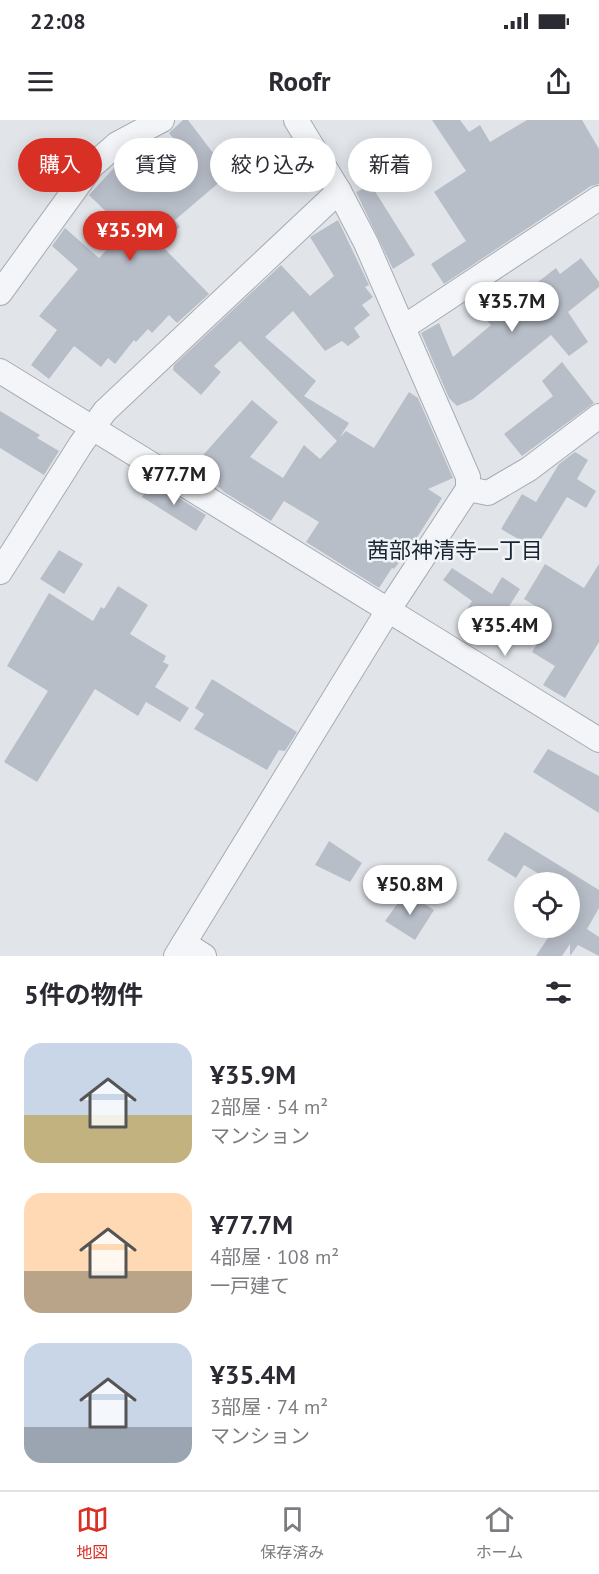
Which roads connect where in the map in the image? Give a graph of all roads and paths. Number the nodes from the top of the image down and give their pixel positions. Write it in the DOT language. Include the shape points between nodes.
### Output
graph roads {
  1 [pos="162,120"];
  2 [pos="296,120"];
  3 [pos="339,191"];
  4 [pos="597,203"];
  5 [pos="0,293"];
  6 [pos="404,327"];
  7 [pos="0,371"];
  8 [pos="599,416"];
  9 [pos="91,430"];
  10 [pos="468,489"];
  11 [pos="0,572"];
  12 [pos="389,609"];
  13 [pos="599,740"];
  14 [pos="188,952"];
  1 -- 5 [label="street" via="117,144 92,166"];
  2 -- 3 [label="street"];
  3 -- 6 [label="street"];
  3 -- 9 [label="street" via="105,411"];
  4 -- 6 [label="street"];
  6 -- 10 [label="street" via="468,477"];
  7 -- 9 [label="street"];
  8 -- 10 [label="street" via="529,469 488,493"];
  9 -- 11 [label="street"];
  9 -- 12 [label="street"];
  10 -- 12 [label="street"];
  12 -- 13 [label="street"];
  12 -- 14 [label="street"];
}
